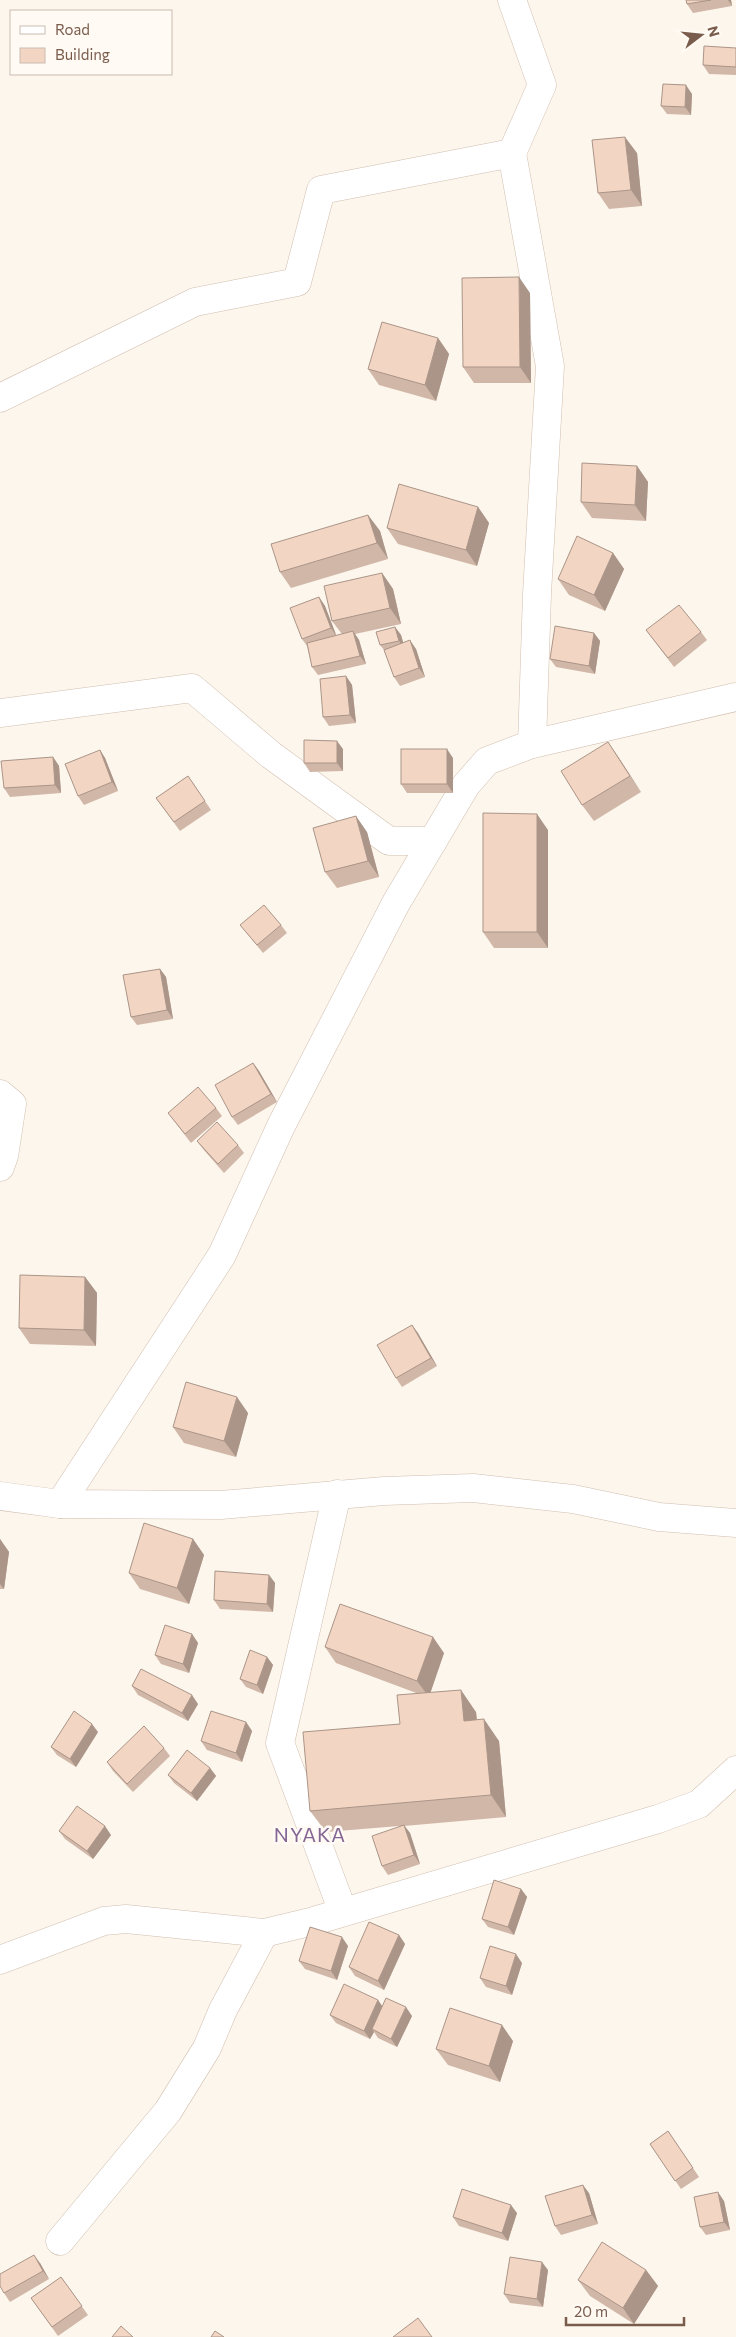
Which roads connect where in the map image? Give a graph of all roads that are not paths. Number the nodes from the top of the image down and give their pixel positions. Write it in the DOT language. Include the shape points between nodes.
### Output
graph roads {
  1 [pos="512,0"];
  2 [pos="512,153"];
  3 [pos="0,398"];
  4 [pos="736,697"];
  5 [pos="0,713"];
  6 [pos="532,744"];
  7 [pos="433,841"];
  8 [pos="0,1094"];
  9 [pos="0,1167"];
  10 [pos="337,1494"];
  11 [pos="0,1496"];
  12 [pos="60,1504"];
  13 [pos="736,1523"];
  14 [pos="736,1770"];
  15 [pos="343,1912"];
  16 [pos="264,1933"];
  17 [pos="0,1960"];
  18 [pos="60,2241"];
  1 -- 2 [label="street" via="542,85"];
  2 -- 3 [label="street" via="321,190 296,282 195,302"];
  2 -- 6 [label="street" via="550,366"];
  4 -- 6 [label="street"];
  5 -- 7 [label="street" via="192,688 271,755 389,841"];
  6 -- 7 [label="street" via="487,761 466,785"];
  7 -- 12 [label="street" via="396,903 281,1126 222,1255"];
  8 -- 9 [label="street" via="12,1104"];
  10 -- 12 [label="street" via="221,1506"];
  10 -- 13 [label="street" via="474,1488 573,1499 660,1517"];
  10 -- 15 [label="street" via="280,1743"];
  11 -- 12 [label="street"];
  14 -- 15 [label="street" via="698,1804 658,1819"];
  15 -- 16 [label="street"];
  16 -- 17 [label="street" via="126,1918 104,1921"];
  16 -- 18 [label="street" via="223,2010 207,2048 168,2111"];
}
